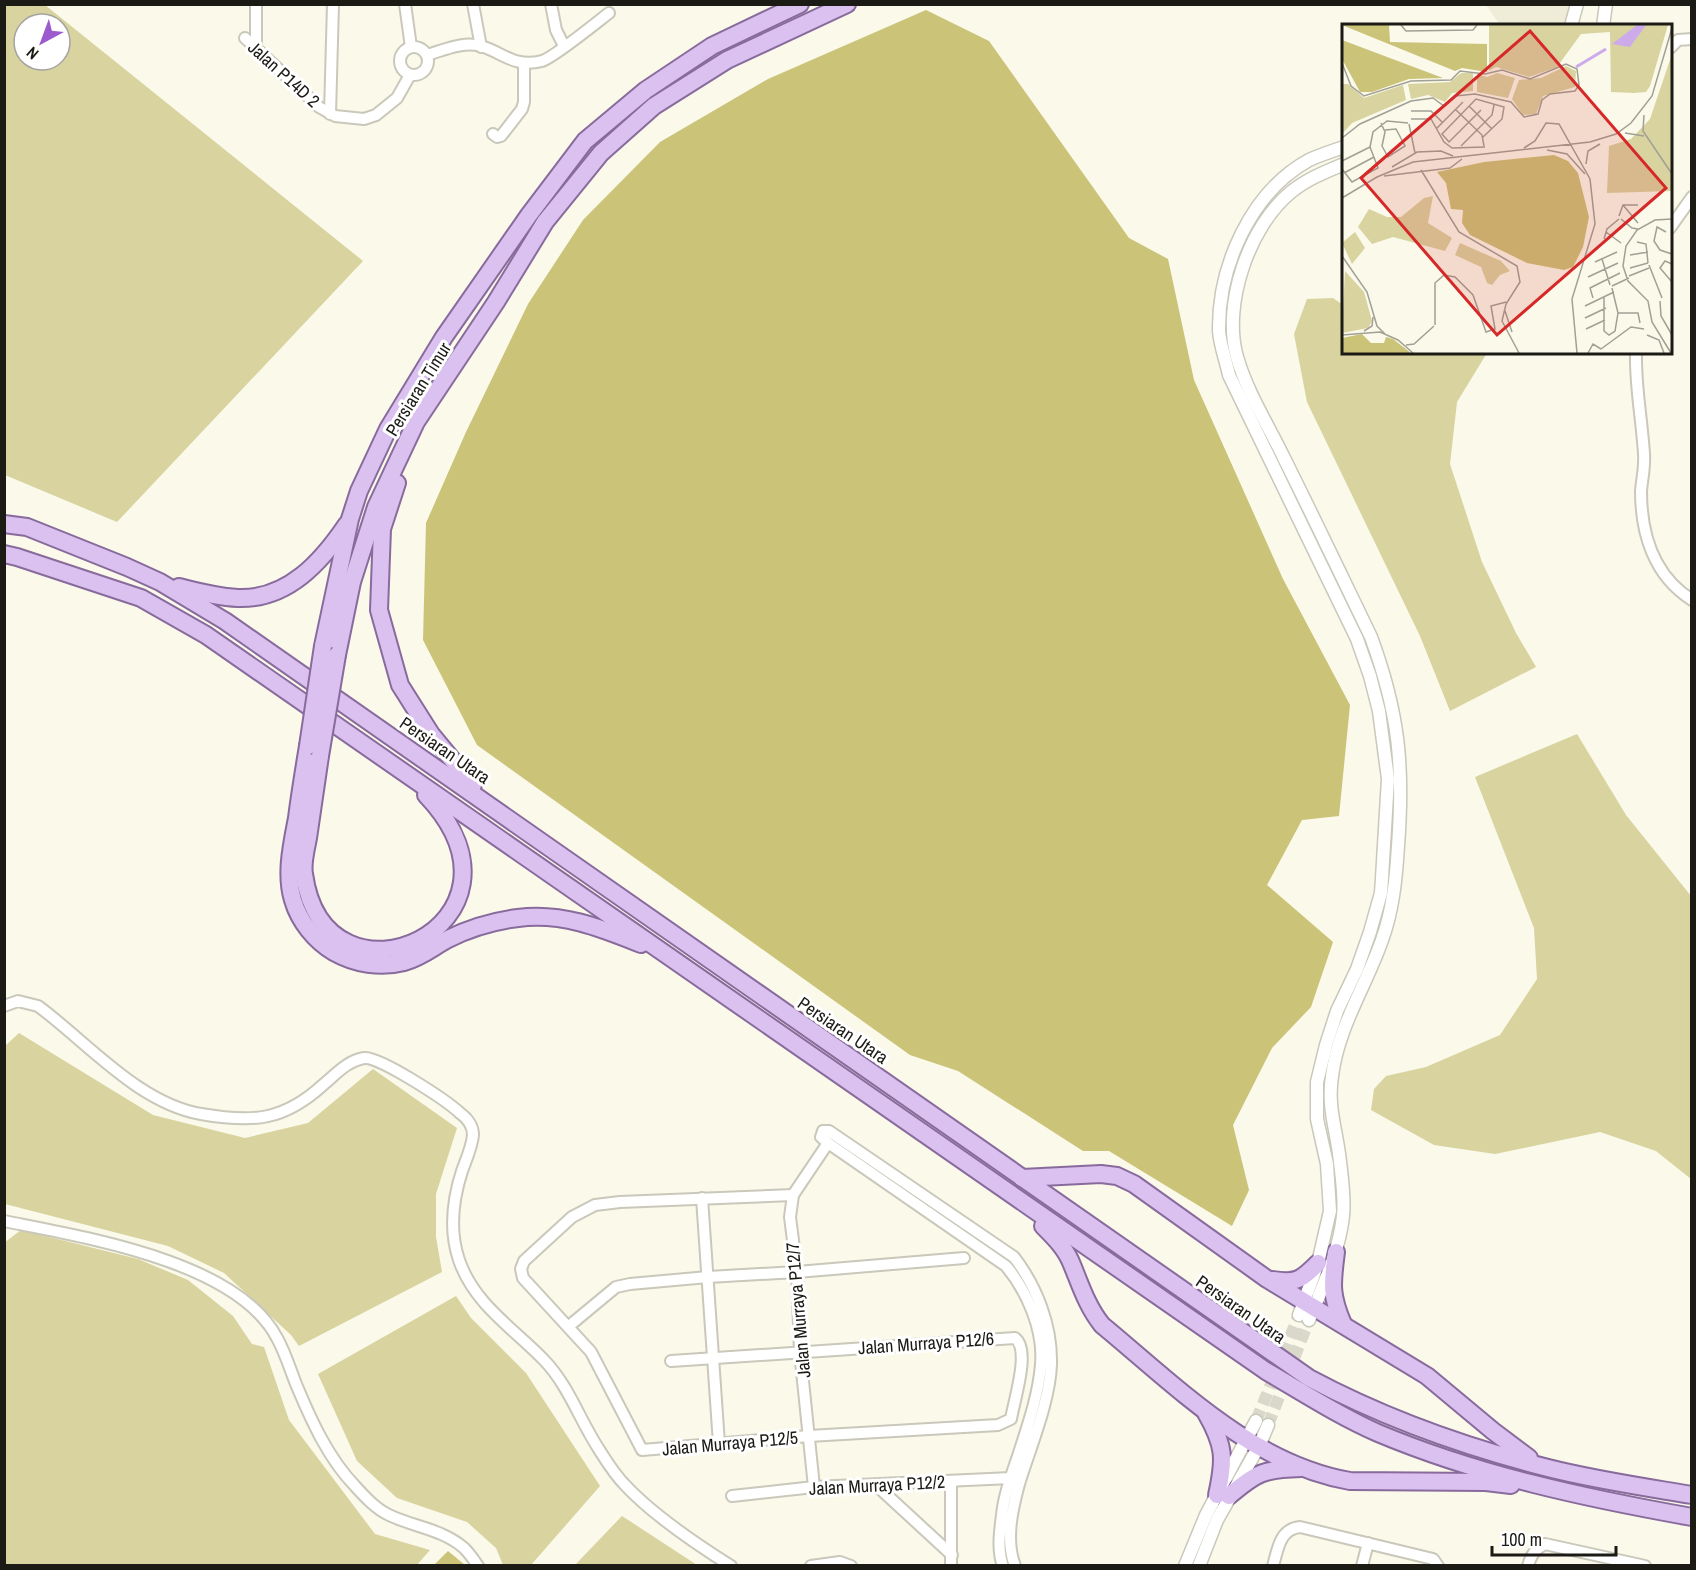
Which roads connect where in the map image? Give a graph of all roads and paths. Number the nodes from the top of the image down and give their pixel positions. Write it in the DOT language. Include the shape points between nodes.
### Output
graph roads {
  1 [pos="256,4"];
  2 [pos="333,4"];
  3 [pos="405,4"];
  4 [pos="473,4"];
  5 [pos="550,4"];
  6 [pos="800,4"];
  7 [pos="847,4"];
  8 [pos="1577,4"];
  9 [pos="1606,4"];
  10 [pos="609,13"];
  11 [pos="1572,24"];
  12 [pos="1603,24"];
  13 [pos="245,38"];
  14 [pos="1692,39"];
  15 [pos="564,46"];
  16 [pos="411,47"];
  17 [pos="481,47"];
  18 [pos="1672,47"];
  19 [pos="256,50"];
  20 [pos="427,55"];
  21 [pos="524,64"];
  22 [pos="410,75"];
  23 [pos="330,114"];
  24 [pos="493,134"];
  25 [pos="1342,148"];
  26 [pos="1342,165"];
  27 [pos="1692,197"];
  28 [pos="1672,227"];
  29 [pos="1636,354"];
  30 [pos="416,423"];
  31 [pos="350,519"];
  32 [pos="4,524"];
  33 [pos="4,554"];
  34 [pos="160,582"];
  35 [pos="1692,600"];
  36 [pos="330,650"];
  37 [pos="405,772"];
  38 [pos="493,806"];
  39 [pos="347,951"];
  40 [pos="672,957"];
  41 [pos="4,1006"];
  42 [pos="1022,1178"];
  43 [pos="793,1195"];
  44 [pos="702,1198"];
  45 [pos="1017,1198"];
  46 [pos="4,1221"];
  47 [pos="1336,1252"];
  48 [pos="964,1258"];
  49 [pos="1318,1263"];
  50 [pos="797,1272"];
  51 [pos="708,1277"];
  52 [pos="1267,1279"];
  53 [pos="1306,1311"];
  54 [pos="1343,1324"];
  55 [pos="568,1326"];
  56 [pos="800,1352"];
  57 [pos="712,1358"];
  58 [pos="671,1361"];
  59 [pos="1203,1409"];
  60 [pos="1262,1423"];
  61 [pos="809,1436"];
  62 [pos="1253,1443"];
  63 [pos="719,1444"];
  64 [pos="1302,1468"];
  65 [pos="1549,1468"];
  66 [pos="1016,1479"];
  67 [pos="951,1481"];
  68 [pos="877,1485"];
  69 [pos="814,1487"];
  70 [pos="1223,1495"];
  71 [pos="1692,1495"];
  72 [pos="732,1496"];
  73 [pos="1594,1500"];
  74 [pos="1692,1517"];
  75 [pos="1368,1543"];
  76 [pos="952,1560"];
  77 [pos="478,1566"];
  78 [pos="731,1566"];
  79 [pos="811,1566"];
  80 [pos="851,1566"];
  81 [pos="1003,1566"];
  82 [pos="1015,1566"];
  83 [pos="1185,1566"];
  84 [pos="1199,1566"];
  85 [pos="1273,1566"];
  86 [pos="1362,1566"];
  87 [pos="1438,1566"];
  88 [pos="1528,1566"];
  89 [pos="1645,1566"];
  1 -- 19 [label="street"];
  2 -- 23 [label="street"];
  3 -- 16 [label="street"];
  4 -- 17 [label="street"];
  5 -- 15 [label="street"];
  6 -- 31 [label="main road, Persiaran Timur" via="712,46 646,90 585,141 529,215 413,385 388,429"];
  7 -- 30 [label="main road, Persiaran Timur" via="727,60 654,106 601,153 545,222"];
  8 -- 11 [label="street"];
  9 -- 12 [label="street"];
  10 -- 15 [label="street"];
  13 -- 19 [label="street, Jalan P14D 2"];
  14 -- 18 [label="street" via="1678,40"];
  15 -- 21 [label="street" via="544,61"];
  16 -- 20 [label="street"];
  16 -- 22 [label="street" via="402,52 400,61"];
  17 -- 20 [label="street" via="463,45"];
  17 -- 21 [label="street"];
  19 -- 23 [label="street, Jalan P14D 2"];
  20 -- 22 [label="street" via="424,71"];
  21 -- 24 [label="street" via="522,109 501,136"];
  22 -- 23 [label="street, Jalan P14D 2" via="398,98 376,115 364,119"];
  25 -- 49 [label="street" via="1294,171 1279,182 1254,212 1230,263 1221,300 1219,333 1229,375 1357,639 1380,711 1388,779 1381,893 1357,969 1333,1023 1317,1082 1317,1119 1327,1164 1330,1210"];
  26 -- 47 [label="street" via="1289,193 1254,238 1236,293 1234,327 1237,357 1257,404 1371,637 1384,674 1398,740 1401,787 1393,895 1382,939 1338,1045 1331,1078 1331,1114 1340,1160 1344,1215"];
  27 -- 28 [label="street"];
  29 -- 35 [label="street" via="1646,538 1659,567"];
  30 -- 36 [label="main road, Persiaran Timur" via="376,507"];
  30 -- 38 [label="main road" via="382,529 380,610 400,685 431,734"];
  31 -- 34 [label="main road" via="315,566 284,589 240,598"];
  31 -- 36 [label="main road, Persiaran Timur"];
  32 -- 34 [label="main road, Persiaran Utara" via="27,527"];
  33 -- 37 [label="main road, Persiaran Utara" via="141,598 206,635"];
  34 -- 38 [label="main road, Persiaran Utara" via="225,621"];
  36 -- 39 [label="main road, Persiaran Timur, bridge" via="314,751 303,871 309,900 320,920"];
  37 -- 39 [label="main road" via="446,818 456,837 464,874 459,891 444,921 419,940 404,946"];
  37 -- 40 [label="main road, Persiaran Utara"];
  38 -- 42 [label="main road, Persiaran Utara"];
  39 -- 40 [label="main road" via="363,963 403,962 467,931 518,918 546,916 595,925"];
  40 -- 45 [label="main road, Persiaran Utara"];
  41 -- 78 [label="street" via="18,1001 38,1006 137,1086 199,1114 246,1118 289,1111 308,1100 344,1066 366,1058 382,1062 458,1111 471,1126 472,1135 459,1180 453,1245 469,1283 490,1309 545,1361 625,1486"];
  42 -- 52 [label="main road" via="1117,1176 1134,1184"];
  42 -- 65 [label="main road, Persiaran Utara" via="1309,1378 1379,1413"];
  43 -- 44 [label="street"];
  43 -- 50 [label="street, Jalan Murraya P12/7" via="790,1217"];
  43 -- 66 [label="street" via="828,1143 1006,1266 1023,1291 1040,1336 1041,1363"];
  44 -- 51 [label="street"];
  44 -- 55 [label="street" via="595,1205 572,1217 524,1262 524,1278"];
  45 -- 59 [label="main road" via="1058,1240 1083,1296 1102,1325"];
  45 -- 73 [label="main road, Persiaran Utara" via="1266,1371 1376,1432 1436,1456"];
  46 -- 77 [label="street" via="153,1255 240,1296 269,1324 310,1417 353,1484 389,1515 443,1534 465,1548"];
  47 -- 53 [label="street"];
  47 -- 54 [label="main road" via="1333,1300"];
  48 -- 50 [label="street"];
  49 -- 52 [label="main road" via="1296,1281"];
  49 -- 53 [label="street"];
  50 -- 51 [label="street"];
  50 -- 56 [label="street, Jalan Murraya P12/7"];
  51 -- 55 [label="street" via="616,1287"];
  51 -- 57 [label="street"];
  52 -- 53 [label="main road"];
  53 -- 54 [label="main road"];
  54 -- 65 [label="main road" via="1427,1376 1504,1441"];
  55 -- 63 [label="street, Jalan Murraya P12/5" via="591,1352 642,1450"];
  56 -- 57 [label="street"];
  56 -- 61 [label="street, Jalan Murraya P12/7"];
  56 -- 61 [label="street, Jalan Murraya P12/6" via="1005,1337 1015,1338 1022,1347 1019,1383 1007,1422"];
  57 -- 58 [label="street"];
  57 -- 63 [label="street"];
  59 -- 62 [label="main road"];
  59 -- 70 [label="main road" via="1222,1448"];
  60 -- 62 [label="street"];
  61 -- 63 [label="street, Jalan Murraya P12/5"];
  61 -- 69 [label="street, Jalan Murraya P12/7"];
  62 -- 64 [label="main road"];
  62 -- 70 [label="street"];
  64 -- 70 [label="main road" via="1275,1469 1251,1477"];
  64 -- 73 [label="main road" via="1350,1481 1486,1482"];
  65 -- 71 [label="main road, Persiaran Utara"];
  66 -- 67 [label="street, Jalan Murraya P12/2"];
  66 -- 81 [label="street" via="1004,1501 999,1536"];
  66 -- 82 [label="street" via="1010,1532"];
  67 -- 68 [label="street, Jalan Murraya P12/2"];
  67 -- 76 [label="street"];
  68 -- 69 [label="street, Jalan Murraya P12/2"];
  68 -- 76 [label="street"];
  69 -- 72 [label="street, Jalan Murraya P12/2"];
  70 -- 83 [label="street" via="1206,1515"];
  70 -- 84 [label="street"];
  73 -- 74 [label="main road, Persiaran Utara"];
  75 -- 85 [label="street" via="1293,1527 1282,1536"];
  75 -- 86 [label="street"];
  75 -- 87 [label="street" via="1433,1559"];
  79 -- 80 [label="street" via="840,1562"];
  88 -- 89 [label="street" via="1537,1548 1545,1544"];
}
